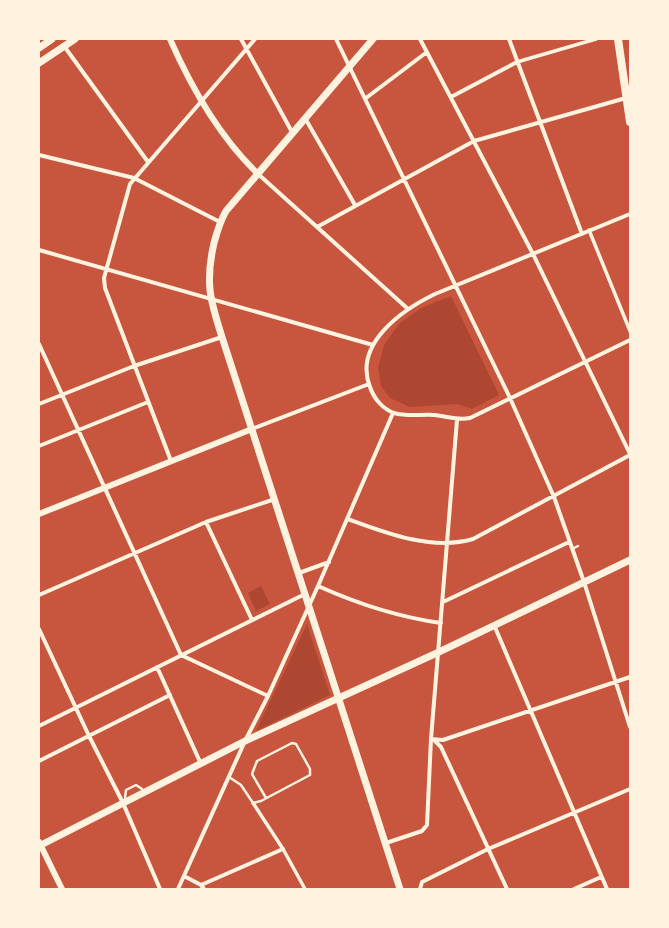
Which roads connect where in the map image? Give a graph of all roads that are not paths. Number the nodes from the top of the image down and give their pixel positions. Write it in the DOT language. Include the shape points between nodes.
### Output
graph roads {
  1 [pos="52,39"];
  2 [pos="75,39"];
  3 [pos="170,39"];
  4 [pos="241,39"];
  5 [pos="255,39"];
  6 [pos="336,39"];
  7 [pos="373,39"];
  8 [pos="420,39"];
  9 [pos="509,39"];
  10 [pos="596,39"];
  11 [pos="618,39"];
  12 [pos="64,46"];
  13 [pos="39,48"];
  14 [pos="246,49"];
  15 [pos="427,52"];
  16 [pos="517,62"];
  17 [pos="39,64"];
  18 [pos="349,66"];
  19 [pos="366,98"];
  20 [pos="451,98"];
  21 [pos="626,98"];
  22 [pos="202,100"];
  23 [pos="304,118"];
  24 [pos="540,122"];
  25 [pos="630,122"];
  26 [pos="292,132"];
  27 [pos="474,141"];
  28 [pos="39,155"];
  29 [pos="148,162"];
  30 [pos="257,173"];
  31 [pos="134,178"];
  32 [pos="404,178"];
  33 [pos="354,205"];
  34 [pos="630,214"];
  35 [pos="220,222"];
  36 [pos="317,227"];
  37 [pos="589,230"];
  38 [pos="582,234"];
  39 [pos="39,250"];
  40 [pos="533,254"];
  41 [pos="106,269"];
  42 [pos="455,286"];
  43 [pos="210,299"];
  44 [pos="408,309"];
  45 [pos="630,331"];
  46 [pos="222,337"];
  47 [pos="630,340"];
  48 [pos="39,344"];
  49 [pos="373,345"];
  50 [pos="586,363"];
  51 [pos="134,366"];
  52 [pos="369,384"];
  53 [pos="63,395"];
  54 [pos="510,398"];
  55 [pos="148,402"];
  56 [pos="39,404"];
  57 [pos="393,413"];
  58 [pos="457,420"];
  59 [pos="252,429"];
  60 [pos="79,430"];
  61 [pos="39,446"];
  62 [pos="630,455"];
  63 [pos="171,461"];
  64 [pos="104,488"];
  65 [pos="554,497"];
  66 [pos="275,499"];
  67 [pos="39,514"];
  68 [pos="348,519"];
  69 [pos="206,522"];
  70 [pos="448,542"];
  71 [pos="570,542"];
  72 [pos="578,546"];
  73 [pos="572,549"];
  74 [pos="135,553"];
  75 [pos="630,560"];
  76 [pos="329,562"];
  77 [pos="299,573"];
  78 [pos="584,582"];
  79 [pos="318,586"];
  80 [pos="306,594"];
  81 [pos="39,595"];
  82 [pos="443,602"];
  83 [pos="309,603"];
  84 [pos="252,620"];
  85 [pos="441,623"];
  86 [pos="494,625"];
  87 [pos="39,629"];
  88 [pos="439,652"];
  89 [pos="181,655"];
  90 [pos="157,667"];
  91 [pos="630,676"];
  92 [pos="616,681"];
  93 [pos="170,695"];
  94 [pos="268,696"];
  95 [pos="338,698"];
  96 [pos="76,708"];
  97 [pos="530,710"];
  98 [pos="39,726"];
  99 [pos="630,727"];
  100 [pos="89,736"];
  101 [pos="431,739"];
  102 [pos="245,741"];
  103 [pos="39,761"];
  104 [pos="202,764"];
  105 [pos="228,776"];
  106 [pos="142,789"];
  107 [pos="630,789"];
  108 [pos="266,798"];
  109 [pos="124,800"];
  110 [pos="253,803"];
  111 [pos="574,813"];
  112 [pos="386,843"];
  113 [pos="39,844"];
  114 [pos="283,849"];
  115 [pos="488,849"];
  116 [pos="184,876"];
  117 [pos="601,877"];
  118 [pos="202,887"];
  119 [pos="62,889"];
  120 [pos="160,889"];
  121 [pos="178,889"];
  122 [pos="305,889"];
  123 [pos="400,889"];
  124 [pos="420,889"];
  125 [pos="507,889"];
  126 [pos="574,889"];
  127 [pos="607,889"];
  1 -- 13 [label="main road"];
  2 -- 12 [label="main road"];
  3 -- 22 [label="street"];
  4 -- 14 [label="street"];
  5 -- 14 [label="street"];
  6 -- 18 [label="street"];
  7 -- 18 [label="main road"];
  8 -- 15 [label="street"];
  9 -- 16 [label="street"];
  10 -- 16 [label="street"];
  11 -- 21 [label="main road"];
  12 -- 17 [label="main road"];
  12 -- 29 [label="street"];
  14 -- 22 [label="street"];
  14 -- 26 [label="street"];
  15 -- 19 [label="street"];
  15 -- 20 [label="street"];
  16 -- 20 [label="street"];
  16 -- 24 [label="street"];
  18 -- 19 [label="street"];
  18 -- 23 [label="main road"];
  19 -- 32 [label="street"];
  20 -- 27 [label="street"];
  21 -- 24 [label="street"];
  21 -- 25 [label="main road"];
  22 -- 29 [label="street"];
  22 -- 30 [label="street" via="238,152"];
  23 -- 26 [label="main road"];
  23 -- 33 [label="street"];
  24 -- 27 [label="street"];
  24 -- 38 [label="street"];
  26 -- 30 [label="main road"];
  27 -- 32 [label="street"];
  27 -- 40 [label="street"];
  28 -- 31 [label="street"];
  29 -- 31 [label="street"];
  30 -- 35 [label="main road"];
  30 -- 36 [label="street"];
  31 -- 35 [label="street"];
  31 -- 41 [label="street" via="128,188"];
  32 -- 33 [label="street"];
  32 -- 42 [label="street"];
  33 -- 36 [label="street"];
  34 -- 37 [label="street"];
  35 -- 43 [label="main road" via="209,269"];
  36 -- 44 [label="street"];
  37 -- 38 [label="street"];
  37 -- 45 [label="street"];
  38 -- 40 [label="street"];
  39 -- 41 [label="street"];
  40 -- 42 [label="street"];
  40 -- 50 [label="street"];
  41 -- 43 [label="street"];
  41 -- 51 [label="street" via="104,285"];
  42 -- 44 [label="street"];
  42 -- 54 [label="street"];
  43 -- 46 [label="main road"];
  43 -- 49 [label="street"];
  44 -- 49 [label="street"];
  46 -- 51 [label="street"];
  46 -- 59 [label="main road"];
  47 -- 50 [label="street"];
  48 -- 53 [label="street"];
  49 -- 52 [label="street" via="368,366"];
  50 -- 54 [label="street"];
  50 -- 62 [label="street"];
  51 -- 53 [label="street"];
  51 -- 55 [label="street"];
  52 -- 57 [label="street" via="376,399"];
  52 -- 59 [label="street"];
  53 -- 56 [label="street"];
  53 -- 60 [label="street"];
  54 -- 58 [label="street" via="470,418"];
  54 -- 65 [label="street"];
  55 -- 60 [label="street"];
  55 -- 63 [label="street"];
  57 -- 58 [label="street" via="412,416 433,415"];
  57 -- 68 [label="street"];
  58 -- 70 [label="street"];
  59 -- 63 [label="street"];
  59 -- 66 [label="main road"];
  60 -- 61 [label="street"];
  60 -- 64 [label="street"];
  62 -- 65 [label="street"];
  63 -- 64 [label="street"];
  64 -- 67 [label="street"];
  64 -- 74 [label="street"];
  65 -- 70 [label="street" via="473,539"];
  65 -- 71 [label="street"];
  66 -- 69 [label="street"];
  66 -- 77 [label="main road"];
  68 -- 70 [label="street" via="400,537"];
  68 -- 76 [label="street"];
  69 -- 74 [label="street"];
  69 -- 84 [label="street"];
  70 -- 82 [label="street"];
  71 -- 73 [label="street"];
  71 -- 82 [label="street"];
  72 -- 73 [label="lane"];
  73 -- 78 [label="street"];
  74 -- 81 [label="street"];
  74 -- 89 [label="street"];
  75 -- 78 [label="main road"];
  76 -- 77 [label="street"];
  76 -- 79 [label="street"];
  77 -- 80 [label="main road"];
  78 -- 86 [label="main road"];
  78 -- 92 [label="street"];
  79 -- 83 [label="street"];
  79 -- 85 [label="street" via="361,604 406,617"];
  80 -- 83 [label="main road"];
  80 -- 84 [label="street"];
  82 -- 85 [label="street"];
  83 -- 94 [label="street"];
  83 -- 95 [label="main road"];
  84 -- 89 [label="street"];
  85 -- 88 [label="street"];
  86 -- 88 [label="main road"];
  86 -- 97 [label="street"];
  87 -- 96 [label="street"];
  88 -- 95 [label="main road"];
  88 -- 101 [label="street"];
  89 -- 90 [label="street"];
  89 -- 94 [label="street"];
  90 -- 93 [label="street"];
  90 -- 96 [label="street"];
  91 -- 92 [label="street"];
  92 -- 97 [label="street"];
  92 -- 99 [label="street"];
  93 -- 100 [label="street"];
  93 -- 104 [label="street"];
  94 -- 102 [label="street"];
  95 -- 102 [label="main road"];
  95 -- 112 [label="main road"];
  96 -- 98 [label="street"];
  96 -- 100 [label="street"];
  97 -- 101 [label="street" via="443,740"];
  97 -- 111 [label="street"];
  100 -- 103 [label="street"];
  100 -- 109 [label="street"];
  101 -- 112 [label="street" via="427,825 422,832"];
  101 -- 115 [label="street" via="441,747"];
  102 -- 104 [label="main road"];
  102 -- 105 [label="street"];
  104 -- 109 [label="main road"];
  105 -- 110 [label="lane" via="241,785"];
  105 -- 116 [label="street"];
  106 -- 109 [label="lane" via="136,785 126,790"];
  107 -- 111 [label="street"];
  108 -- 108 [label="lane" via="310,775 310,769 296,744 292,743 257,761 252,774"];
  108 -- 110 [label="lane"];
  109 -- 113 [label="main road"];
  109 -- 120 [label="street"];
  110 -- 114 [label="street"];
  111 -- 115 [label="street"];
  111 -- 117 [label="street"];
  112 -- 123 [label="main road"];
  113 -- 119 [label="street"];
  114 -- 118 [label="street"];
  114 -- 122 [label="street"];
  115 -- 124 [label="street" via="422,882"];
  115 -- 125 [label="street"];
  116 -- 118 [label="street"];
  116 -- 121 [label="street"];
  117 -- 126 [label="street"];
  117 -- 127 [label="street"];
}
